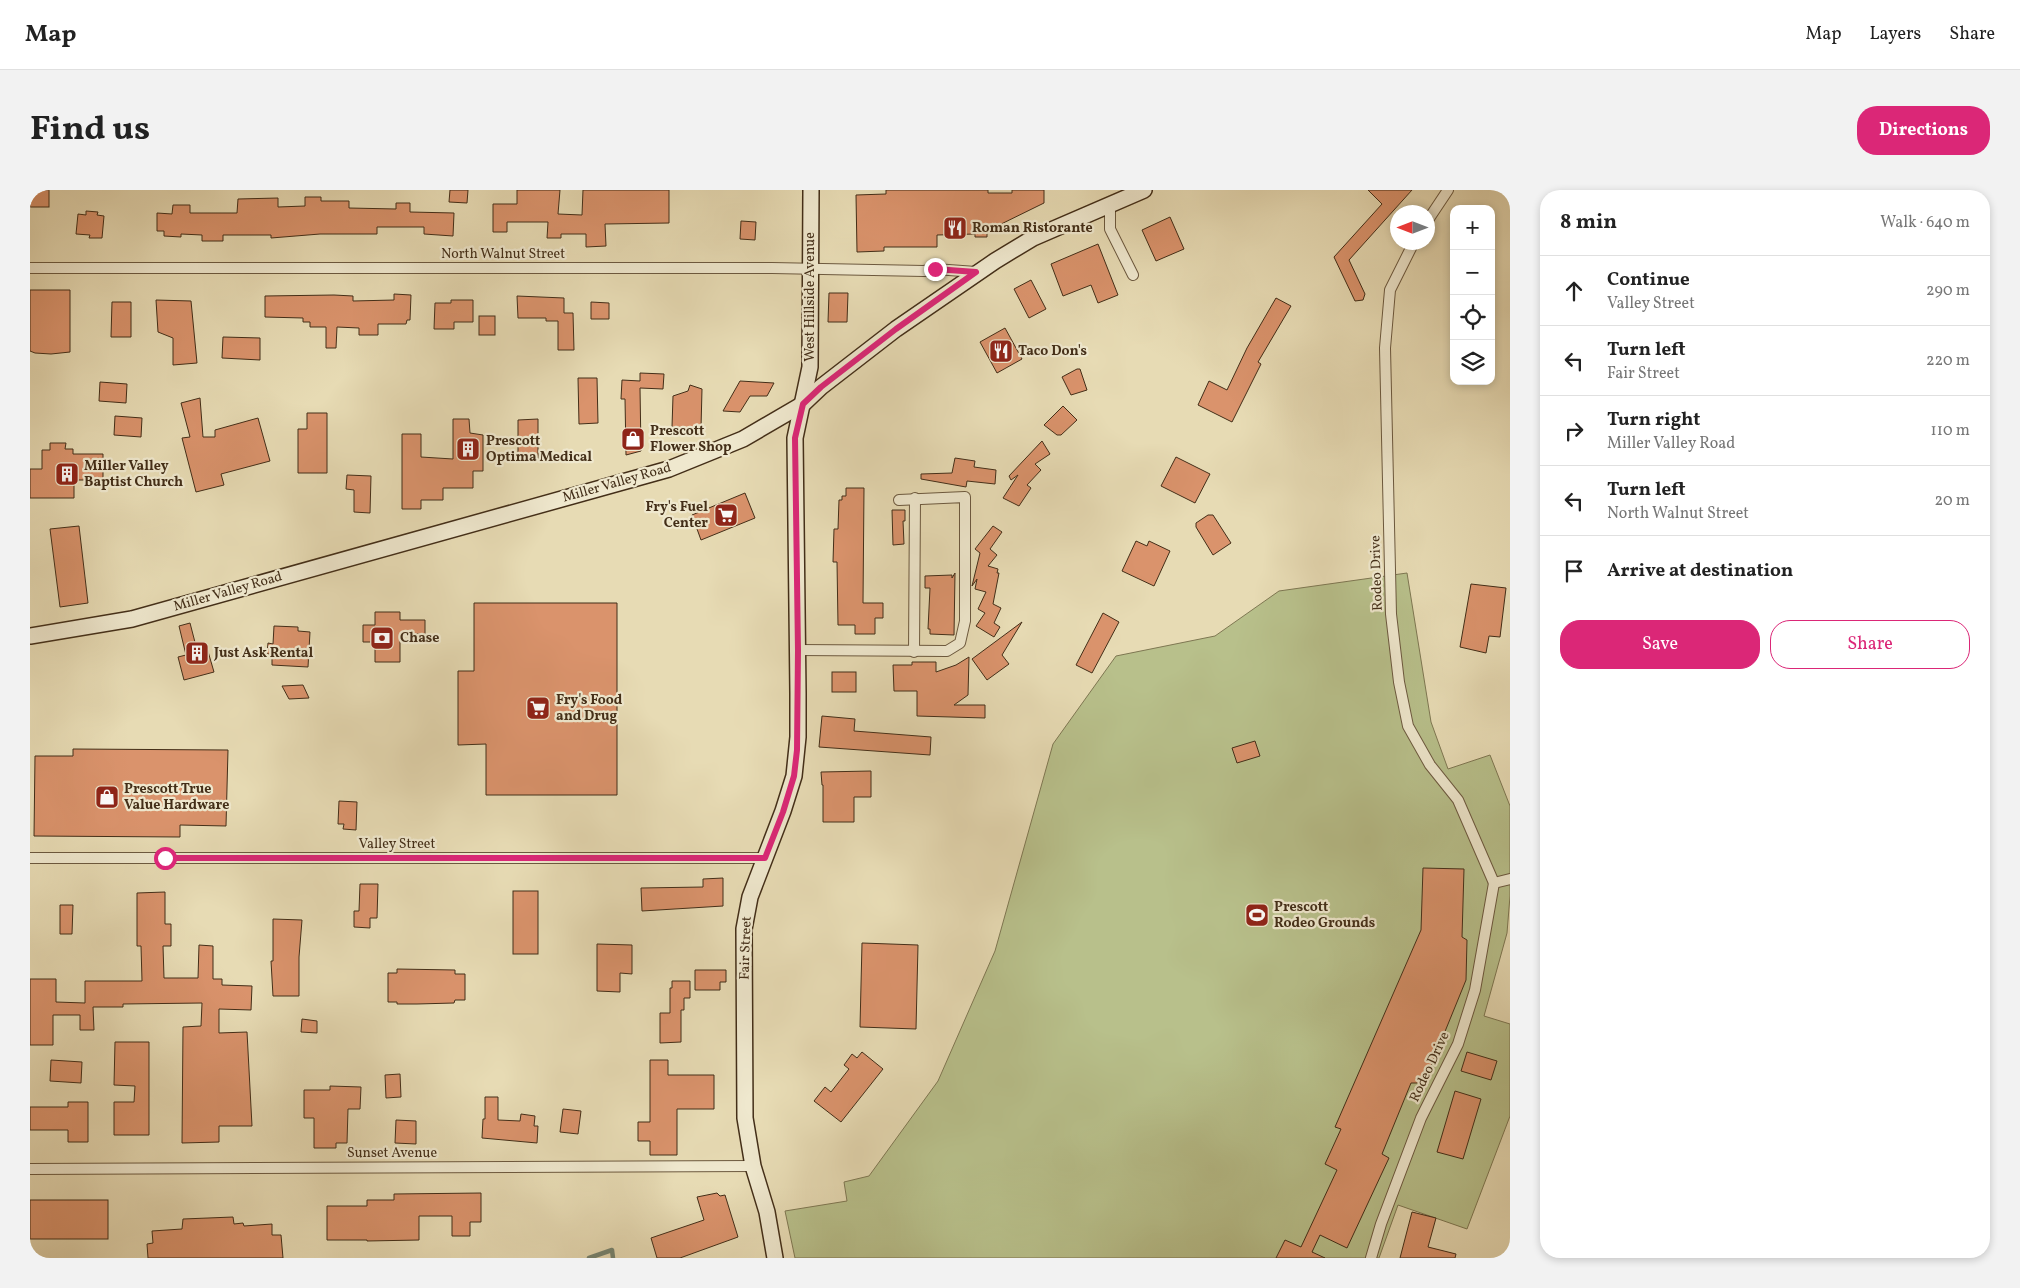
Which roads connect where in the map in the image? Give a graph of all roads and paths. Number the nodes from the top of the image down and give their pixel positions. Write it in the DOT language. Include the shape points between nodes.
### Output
graph roads {
  1 [pos="811,190"];
  2 [pos="1144,190"];
  3 [pos="1448,190"];
  4 [pos="1110,205"];
  5 [pos="1435,210"];
  6 [pos="1410,250"];
  7 [pos="30,268"];
  8 [pos="810,268"];
  9 [pos="976,272"];
  10 [pos="1133,275"];
  11 [pos="803,404"];
  12 [pos="915,498"];
  13 [pos="898,500"];
  14 [pos="30,636"];
  15 [pos="798,650"];
  16 [pos="914,652"];
  17 [pos="30,858"];
  18 [pos="765,858"];
  19 [pos="1510,879"];
  20 [pos="1494,883"];
  21 [pos="753,1166"];
  22 [pos="30,1169"];
  23 [pos="775,1258"];
  24 [pos="1371,1258"];
  1 -- 8 [label="main road, West Hillside Avenue"];
  2 -- 4 [label="main road, Miller Valley Road"];
  3 -- 5 [label="street"];
  4 -- 9 [label="main road, Miller Valley Road" via="1033,238"];
  4 -- 10 [label="street" via="1110,229"];
  6 -- 20 [label="street, Rodeo Drive" via="1390,290 1385,348 1391,614 1398,682 1408,726 1430,765 1458,800"];
  7 -- 8 [label="street, North Walnut Street"];
  8 -- 9 [label="street, North Walnut Street"];
  8 -- 11 [label="main road, West Hillside Avenue" via="810,367"];
  9 -- 11 [label="main road, Miller Valley Road" via="896,329"];
  11 -- 14 [label="main road, Miller Valley Road" via="743,439 669,469 132,619"];
  11 -- 15 [label="main road, Fair Street" via="795,438"];
  12 -- 13 [label="street"];
  12 -- 16 [label="street"];
  12 -- 16 [label="street" via="965,497 965,621 960,643 947,651"];
  15 -- 16 [label="street"];
  15 -- 18 [label="main road, Fair Street" via="798,738 794,776"];
  17 -- 18 [label="street, Valley Street"];
  18 -- 21 [label="main road, Fair Street" via="750,897 744,929 745,1118"];
  19 -- 20 [label="street"];
  20 -- 24 [label="street, Rodeo Drive" via="1475,990 1458,1044 1421,1118"];
  21 -- 22 [label="street, Sunset Avenue"];
  21 -- 23 [label="main road, Fair Street" via="767,1212"];
}
